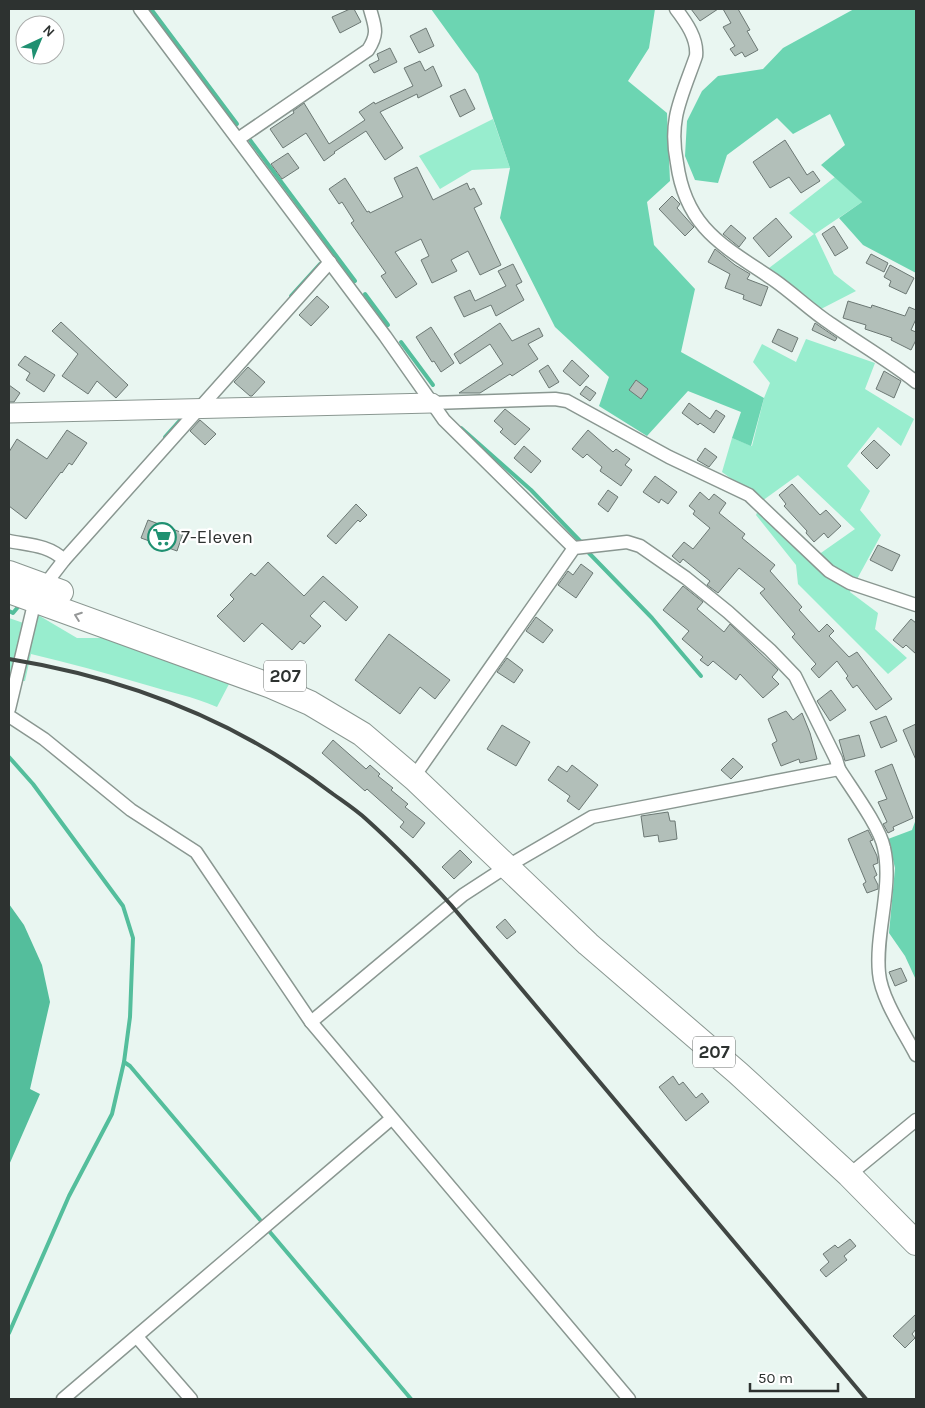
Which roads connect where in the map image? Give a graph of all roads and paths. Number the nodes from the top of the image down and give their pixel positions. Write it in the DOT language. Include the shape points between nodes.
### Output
graph roads {
  1 [pos="140,9"];
  2 [pos="370,9"];
  3 [pos="676,9"];
  4 [pos="238,139"];
  5 [pos="330,262"];
  6 [pos="916,382"];
  7 [pos="432,403"];
  8 [pos="198,408"];
  9 [pos="9,413"];
  10 [pos="9,541"];
  11 [pos="574,548"];
  12 [pos="64,560"];
  13 [pos="9,573"];
  14 [pos="9,591"];
  15 [pos="39,593"];
  16 [pos="916,605"];
  17 [pos="9,709"];
  18 [pos="9,716"];
  19 [pos="420,768"];
  20 [pos="839,769"];
  21 [pos="506,867"];
  22 [pos="311,1022"];
  23 [pos="916,1055"];
  24 [pos="391,1118"];
  25 [pos="916,1120"];
  26 [pos="849,1175"];
  27 [pos="916,1243"];
  28 [pos="137,1337"];
  29 [pos="63,1399"];
  30 [pos="191,1399"];
  31 [pos="628,1399"];
  1 -- 4 [label="street"];
  2 -- 4 [label="street" via="376,28 375,39 368,50"];
  3 -- 6 [label="street" via="697,46 676,116 674,145 678,178 699,223 719,243"];
  4 -- 5 [label="street"];
  5 -- 7 [label="street"];
  5 -- 8 [label="street"];
  7 -- 8 [label="street"];
  7 -- 11 [label="street" via="444,420"];
  7 -- 16 [label="street" via="567,401 749,495 829,571 850,583"];
  8 -- 9 [label="street"];
  8 -- 12 [label="street"];
  10 -- 12 [label="street" via="47,548"];
  11 -- 19 [label="street"];
  11 -- 20 [label="street" via="627,542 640,546 728,612 795,676"];
  12 -- 15 [label="street"];
  13 -- 15 [label="highway, 207"];
  14 -- 15 [label="highway, 207"];
  15 -- 17 [label="street"];
  15 -- 19 [label="highway, 207" via="278,672 347,710 384,736"];
  21 -- 15 [label="highway, 207, one-way" via="362,734 310,703"];
  18 -- 22 [label="street" via="44,738 131,810 196,852"];
  19 -- 21 [label="highway, 207"];
  20 -- 21 [label="street" via="592,817"];
  20 -- 23 [label="street" via="884,847 886,873 879,973 883,992"];
  21 -- 22 [label="street" via="463,895"];
  21 -- 26 [label="highway, 207" via="588,944 738,1073"];
  22 -- 24 [label="street"];
  24 -- 28 [label="street"];
  24 -- 31 [label="street"];
  25 -- 26 [label="street"];
  26 -- 27 [label="highway, 207"];
  28 -- 29 [label="street"];
  28 -- 30 [label="street"];
}
